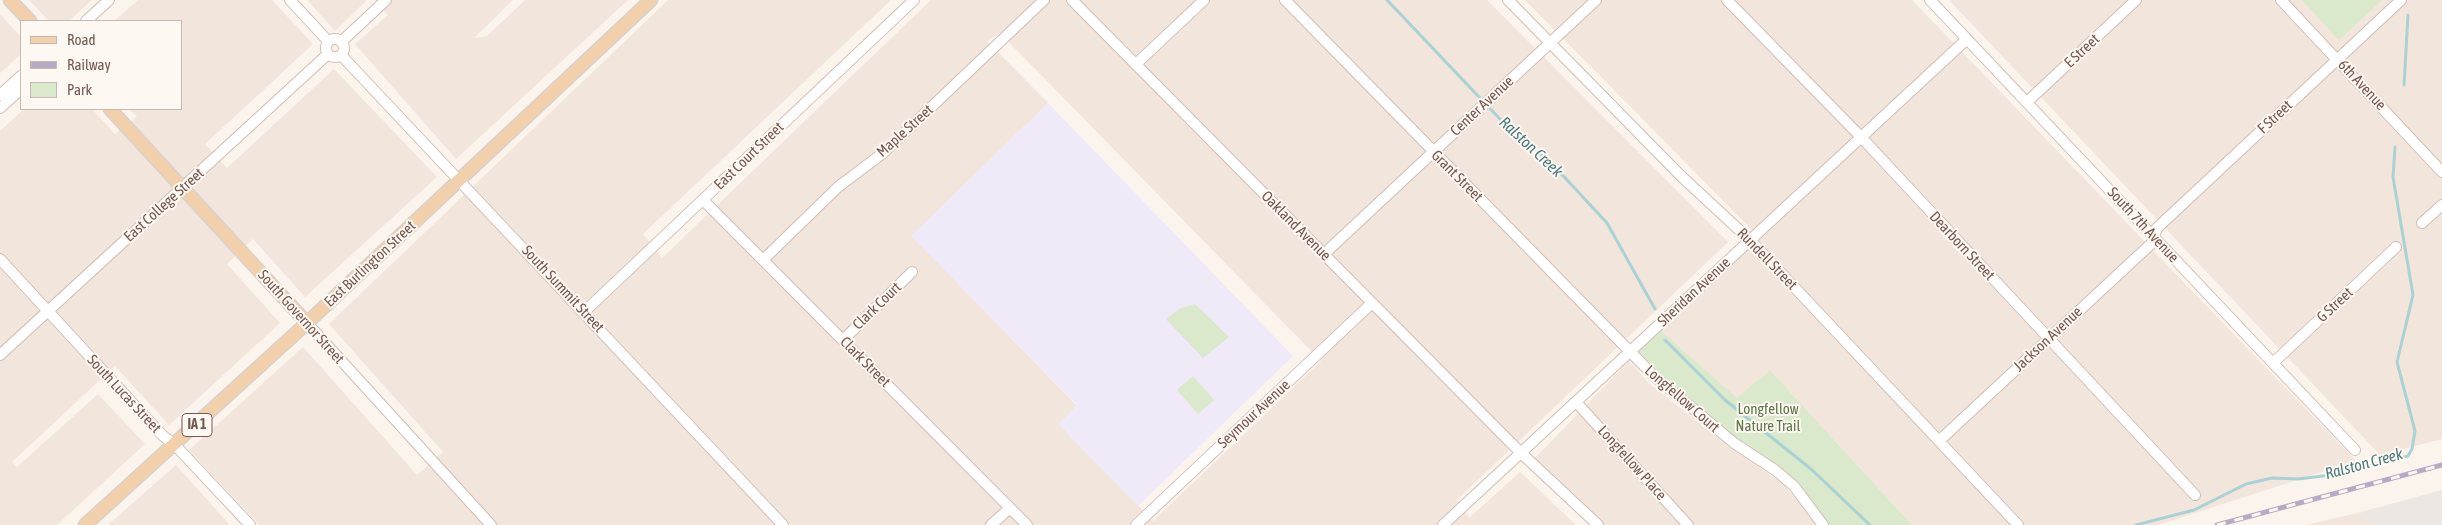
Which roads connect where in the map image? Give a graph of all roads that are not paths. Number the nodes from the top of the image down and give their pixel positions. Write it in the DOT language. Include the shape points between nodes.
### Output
graph roads {
  1 [pos="10,0"];
  2 [pos="109,0"];
  3 [pos="290,0"];
  4 [pos="386,0"];
  5 [pos="651,0"];
  6 [pos="914,0"];
  7 [pos="1044,0"];
  8 [pos="1072,0"];
  9 [pos="1204,0"];
  10 [pos="1284,0"];
  11 [pos="1508,0"];
  12 [pos="1596,0"];
  13 [pos="1727,0"];
  14 [pos="1930,0"];
  15 [pos="2136,0"];
  16 [pos="2281,0"];
  17 [pos="2401,0"];
  18 [pos="29,20"];
  19 [pos="87,20"];
  20 [pos="1966,39"];
  21 [pos="328,41"];
  22 [pos="341,42"];
  23 [pos="1550,42"];
  24 [pos="328,54"];
  25 [pos="341,55"];
  26 [pos="2338,59"];
  27 [pos="1136,64"];
  28 [pos="20,77"];
  29 [pos="20,90"];
  30 [pos="0,95"];
  31 [pos="2027,102"];
  32 [pos="0,108"];
  33 [pos="111,110"];
  34 [pos="1861,137"];
  35 [pos="1433,152"];
  36 [pos="2442,172"];
  37 [pos="460,180"];
  38 [pos="183,188"];
  39 [pos="703,200"];
  40 [pos="2442,205"];
  41 [pos="2422,224"];
  42 [pos="2154,237"];
  43 [pos="1750,240"];
  44 [pos="2396,247"];
  45 [pos="1324,254"];
  46 [pos="0,259"];
  47 [pos="763,260"];
  48 [pos="912,272"];
  49 [pos="1372,303"];
  50 [pos="48,312"];
  51 [pos="584,312"];
  52 [pos="307,323"];
  53 [pos="2048,338"];
  54 [pos="843,340"];
  55 [pos="1630,351"];
  56 [pos="0,356"];
  57 [pos="2273,363"];
  58 [pos="1576,402"];
  59 [pos="1940,440"];
  60 [pos="175,445"];
  61 [pos="2355,450"];
  62 [pos="1520,452"];
  63 [pos="2195,495"];
  64 [pos="1010,508"];
  65 [pos="1449,523"];
  66 [pos="85,525"];
  67 [pos="250,525"];
  68 [pos="491,525"];
  69 [pos="783,525"];
  70 [pos="991,525"];
  71 [pos="1027,525"];
  72 [pos="1136,525"];
  73 [pos="1598,525"];
  74 [pos="1688,525"];
  75 [pos="1823,525"];
  76 [pos="2018,525"];
  1 -- 18 [label="main road"];
  2 -- 19 [label="street"];
  3 -- 21 [label="street"];
  4 -- 22 [label="street"];
  5 -- 37 [label="main road, East Burlington Street"];
  6 -- 39 [label="street, East Court Street"];
  7 -- 47 [label="street, Maple Street" via="883,153 838,187"];
  8 -- 27 [label="street, Oakland Avenue"];
  9 -- 27 [label="street"];
  10 -- 35 [label="street, Grant Street"];
  11 -- 23 [label="street, Rundell Street"];
  12 -- 23 [label="street, Center Avenue"];
  13 -- 34 [label="street, Dearborn Street"];
  14 -- 20 [label="street, South 7th Avenue"];
  15 -- 31 [label="street, E Street"];
  16 -- 26 [label="street, 6th Avenue"];
  17 -- 26 [label="street, F Street"];
  20 -- 31 [label="street, South 7th Avenue"];
  20 -- 34 [label="street, Sheridan Avenue"];
  21 -- 22 [label="street" via="334,38"];
  21 -- 24 [label="street" via="325,48"];
  22 -- 25 [label="street" via="344,49"];
  23 -- 35 [label="street, Center Avenue"];
  23 -- 43 [label="street, Rundell Street"];
  24 -- 25 [label="street"];
  24 -- 38 [label="street, East College Street"];
  25 -- 37 [label="street, South Summit Street"];
  26 -- 36 [label="street, 6th Avenue"];
  26 -- 42 [label="street, F Street" via="2156,228"];
  27 -- 45 [label="street, Oakland Avenue"];
  28 -- 30 [label="street"];
  29 -- 32 [label="street"];
  31 -- 42 [label="street, South 7th Avenue"];
  33 -- 38 [label="main road, South Governor Street"];
  34 -- 43 [label="street, Sheridan Avenue"];
  34 -- 53 [label="street, Dearborn Street"];
  35 -- 45 [label="street, Center Avenue"];
  35 -- 55 [label="street, Grant Street"];
  37 -- 51 [label="street, South Summit Street"];
  37 -- 52 [label="main road, East Burlington Street"];
  38 -- 50 [label="street, East College Street"];
  38 -- 52 [label="main road, South Governor Street"];
  39 -- 47 [label="street, Clark Street"];
  39 -- 51 [label="street, East Court Street"];
  40 -- 41 [label="street"];
  42 -- 53 [label="street, Jackson Avenue" via="2152,243"];
  42 -- 57 [label="street, South 7th Avenue"];
  43 -- 55 [label="street, Sheridan Avenue"];
  43 -- 59 [label="street, Rundell Street"];
  44 -- 57 [label="street, G Street"];
  45 -- 49 [label="street, Oakland Avenue"];
  46 -- 50 [label="street, South Lucas Street"];
  47 -- 54 [label="street, Clark Street"];
  48 -- 54 [label="street, Clark Court"];
  49 -- 62 [label="street, Oakland Avenue"];
  49 -- 72 [label="street, Seymour Avenue"];
  50 -- 56 [label="street, East College Street"];
  50 -- 60 [label="street, South Lucas Street"];
  51 -- 69 [label="street, South Summit Street"];
  52 -- 60 [label="main road, East Burlington Street / IA 1"];
  52 -- 68 [label="street, South Governor Street"];
  53 -- 59 [label="street, Jackson Avenue"];
  53 -- 63 [label="street, Dearborn Street"];
  54 -- 64 [label="street, Clark Street"];
  55 -- 58 [label="street, Sheridan Avenue"];
  55 -- 75 [label="street, Longfellow Court" via="1654,377 1794,486"];
  57 -- 61 [label="street, South 7th Avenue"];
  58 -- 62 [label="street, Sheridan Avenue"];
  58 -- 74 [label="street, Longfellow Place"];
  59 -- 76 [label="street, Rundell Street"];
  60 -- 66 [label="main road, East Burlington Street / IA 1"];
  60 -- 67 [label="street, South Lucas Street"];
  62 -- 65 [label="street, Sheridan Avenue"];
  62 -- 73 [label="street"];
  64 -- 70 [label="street"];
  64 -- 71 [label="street, Clark Street"];
}
